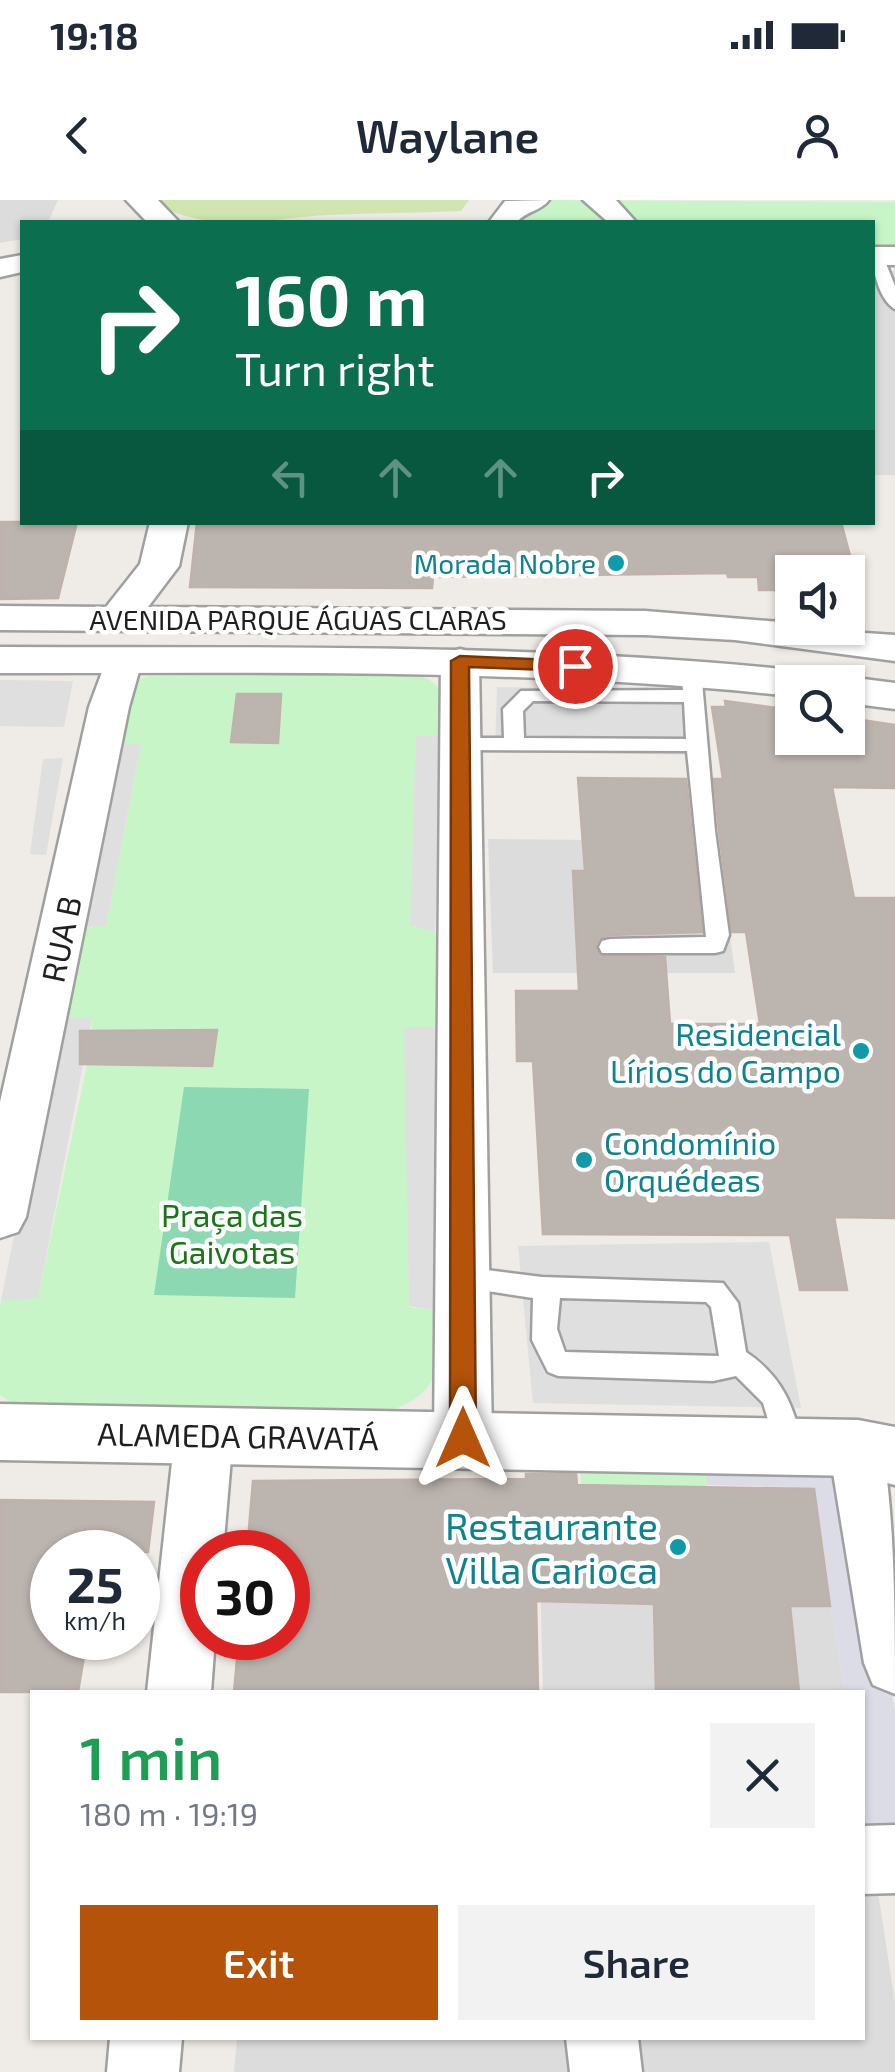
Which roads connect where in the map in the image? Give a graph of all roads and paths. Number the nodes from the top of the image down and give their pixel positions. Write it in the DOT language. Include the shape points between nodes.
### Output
graph roads {
  1 [pos="141,200"];
  2 [pos="534,200"];
  3 [pos="597,200"];
  4 [pos="162,220"];
  5 [pos="504,220"];
  6 [pos="620,220"];
  7 [pos="881,256"];
  8 [pos="894,302"];
  9 [pos="168,525"];
  10 [pos="159,566"];
  11 [pos="0,618"];
  12 [pos="193,618"];
  13 [pos="121,640"];
  14 [pos="895,648"];
  15 [pos="0,660"];
  16 [pos="460,661"];
  17 [pos="691,683"];
  18 [pos="775,683"];
  19 [pos="865,692"];
  20 [pos="895,696"];
  21 [pos="462,744"];
  22 [pos="514,745"];
  23 [pos="696,745"];
  24 [pos="610,947"];
  25 [pos="0,1217"];
  26 [pos="463,1278"];
  27 [pos="550,1291"];
  28 [pos="733,1359"];
  29 [pos="0,1432"];
  30 [pos="204,1435"];
  31 [pos="463,1438"];
  32 [pos="789,1447"];
  33 [pos="877,1452"];
  34 [pos="895,1663"];
  35 [pos="179,1690"];
  36 [pos="895,1859"];
  37 [pos="865,1860"];
  38 [pos="146,2040"];
  39 [pos="602,2040"];
  40 [pos="143,2072"];
  41 [pos="606,2072"];
  1 -- 4 [label="street"];
  2 -- 5 [label="street"];
  3 -- 6 [label="street"];
  7 -- 8 [label="lane"];
  9 -- 10 [label="street"];
  10 -- 12 [label="street"];
  10 -- 13 [label="street"];
  11 -- 13 [label="street, AVENIDA PARQUE ÁGUAS CLARAS"];
  12 -- 13 [label="street, AVENIDA PARQUE ÁGUAS CLARAS"];
  12 -- 14 [label="street, AVENIDA PARQUE ÁGUAS CLARAS" via="646,623"];
  13 -- 15 [label="street, AVENIDA PARQUE ÁGUAS CLARAS"];
  13 -- 16 [label="street, AVENIDA PARQUE ÁGUAS CLARAS"];
  13 -- 25 [label="street, RUA B"];
  16 -- 17 [label="street, AVENIDA PARQUE ÁGUAS CLARAS"];
  16 -- 21 [label="street"];
  17 -- 18 [label="street, AVENIDA PARQUE ÁGUAS CLARAS"];
  17 -- 22 [label="lane" via="528,695 513,709"];
  17 -- 23 [label="lane"];
  19 -- 20 [label="street"];
  21 -- 22 [label="lane"];
  21 -- 26 [label="street"];
  22 -- 23 [label="lane"];
  23 -- 24 [label="lane" via="715,946"];
  26 -- 27 [label="lane"];
  26 -- 31 [label="street"];
  27 -- 28 [label="lane" via="712,1291 724,1303"];
  27 -- 28 [label="lane" via="543,1302 548,1351 558,1364 712,1369"];
  28 -- 32 [label="lane" via="778,1398"];
  29 -- 30 [label="street, ALAMEDA GRAVATÁ"];
  30 -- 31 [label="street, ALAMEDA GRAVATÁ"];
  30 -- 35 [label="street"];
  31 -- 32 [label="street, ALAMEDA GRAVATÁ"];
  32 -- 33 [label="street, ALAMEDA GRAVATÁ"];
  33 -- 34 [label="street"];
  36 -- 37 [label="street"];
  38 -- 40 [label="street"];
  39 -- 41 [label="street"];
}
